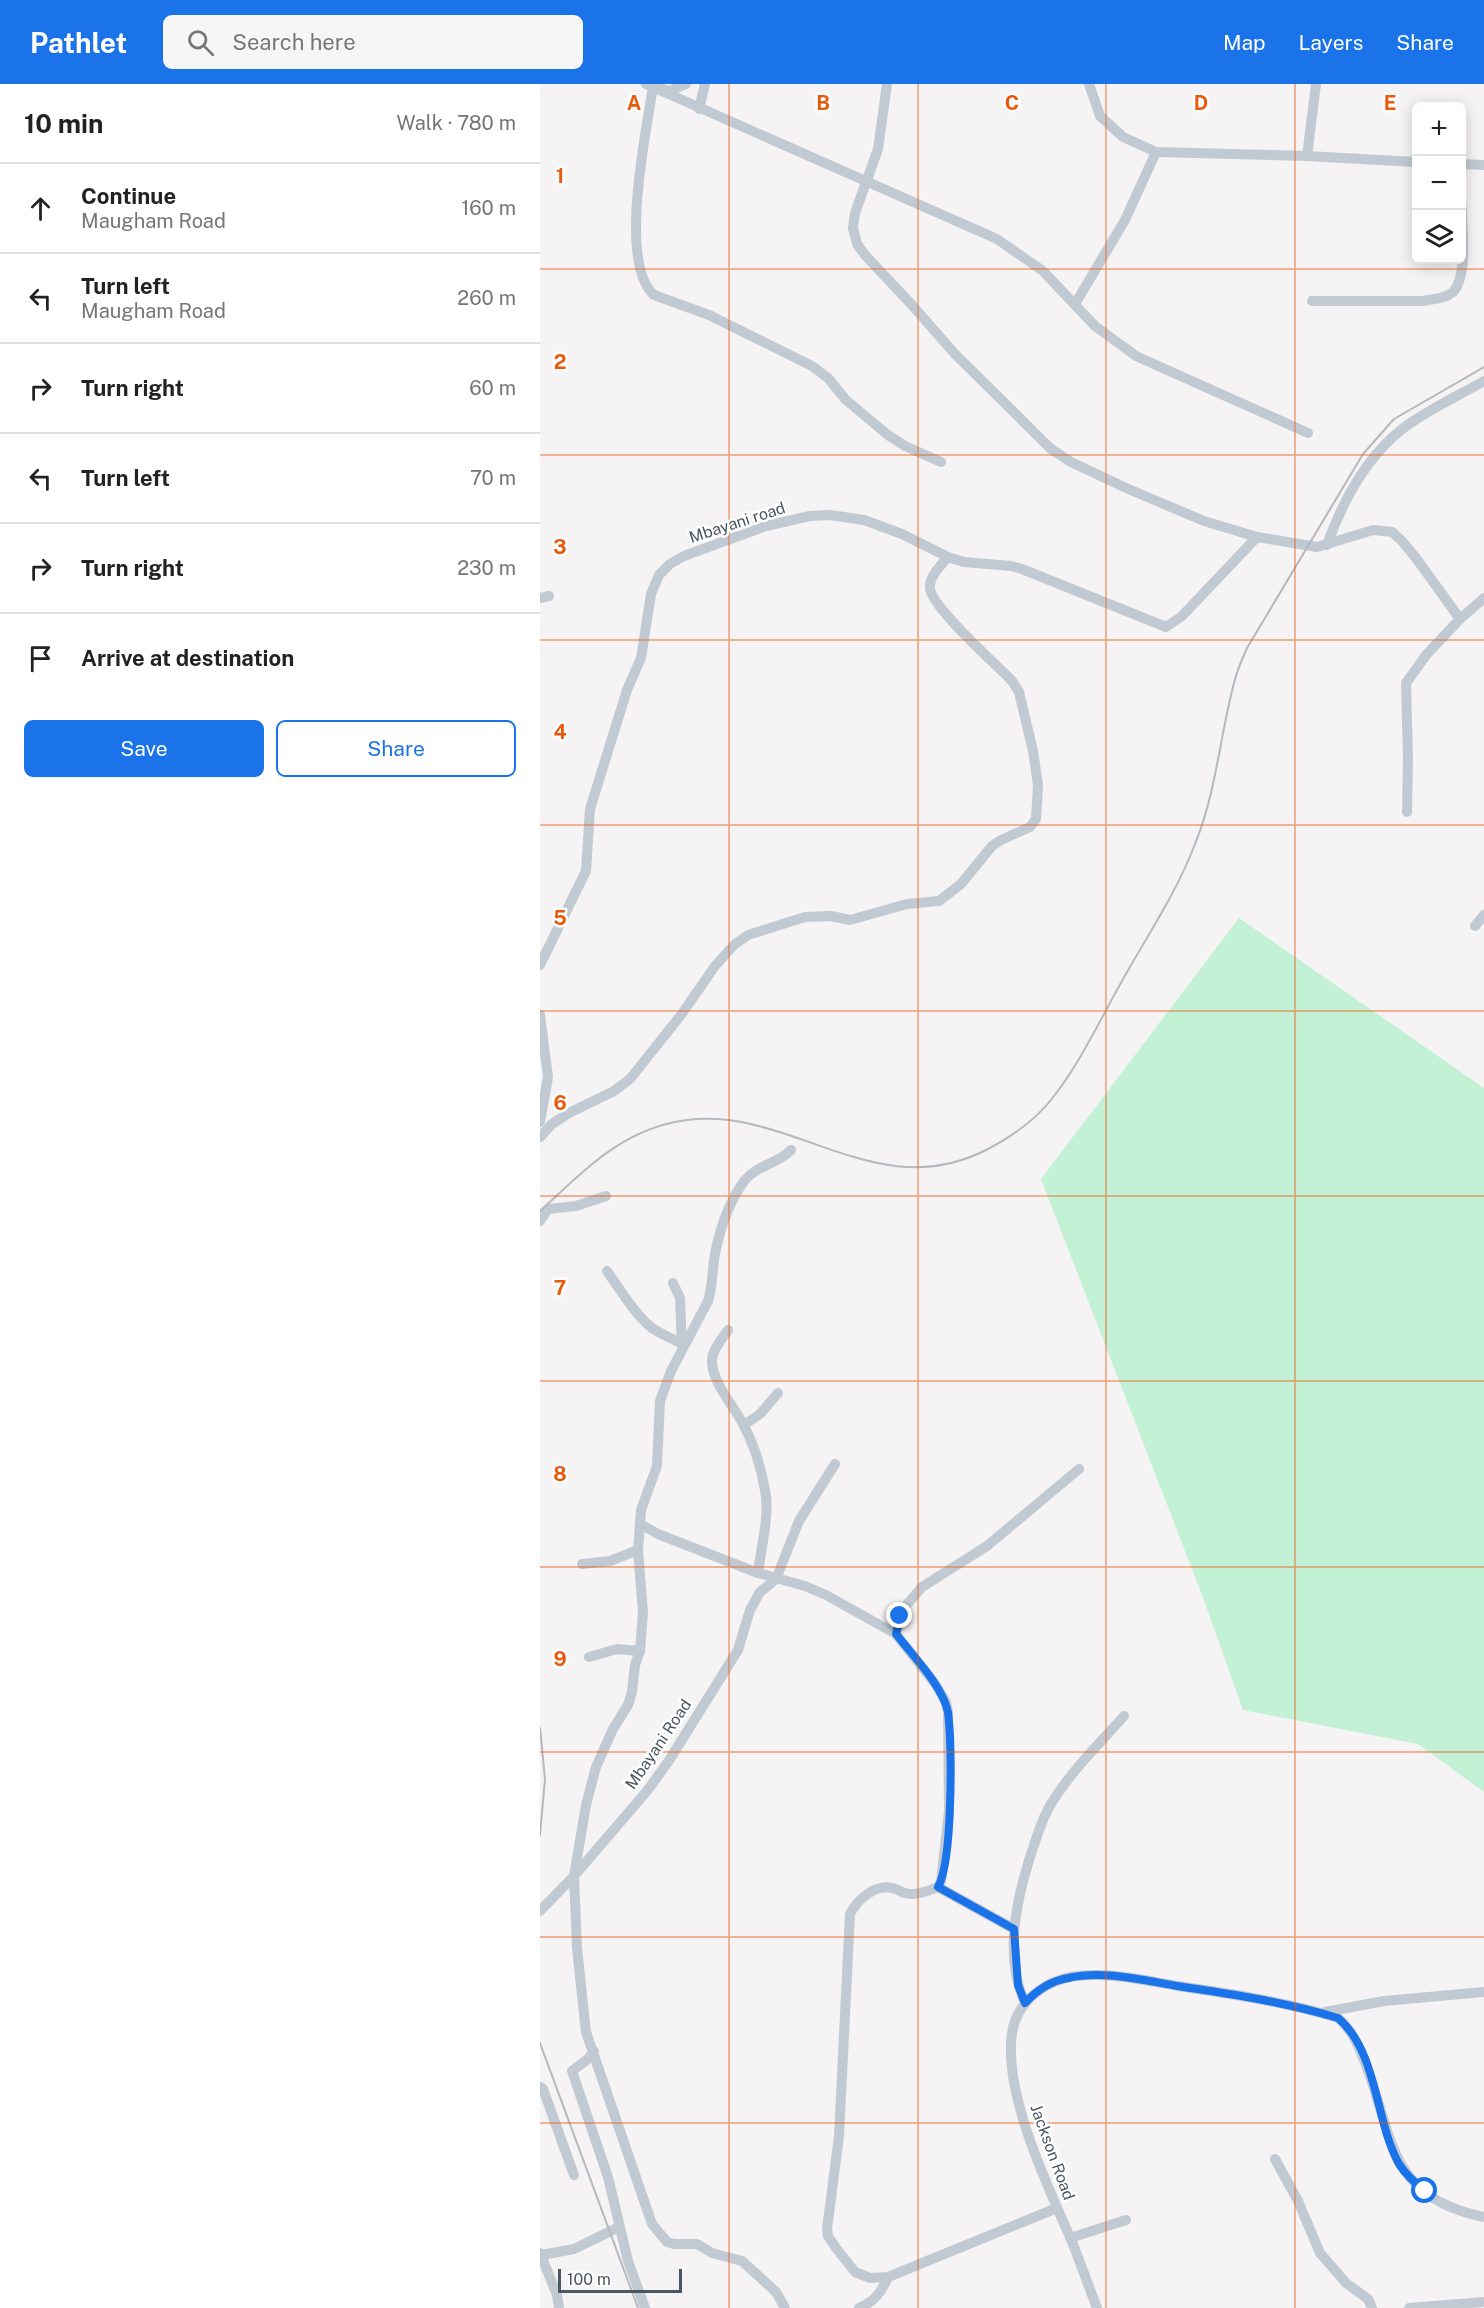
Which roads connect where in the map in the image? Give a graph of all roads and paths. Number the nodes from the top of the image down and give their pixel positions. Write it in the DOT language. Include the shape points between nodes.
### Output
graph roads {
  1 [pos="686,84"];
  2 [pos="705,84"];
  3 [pos="886,84"];
  4 [pos="1089,84"];
  5 [pos="1316,84"];
  6 [pos="649,86"];
  7 [pos="699,109"];
  8 [pos="1156,152"];
  9 [pos="1307,156"];
  10 [pos="1412,162"];
  11 [pos="1466,164"];
  12 [pos="1484,165"];
  13 [pos="866,182"];
  14 [pos="1461,210"];
  15 [pos="1312,301"];
  16 [pos="1076,304"];
  17 [pos="1484,381"];
  18 [pos="1308,433"];
  19 [pos="941,462"];
  20 [pos="1257,537"];
  21 [pos="1327,544"];
  22 [pos="948,557"];
  23 [pos="1484,598"];
  24 [pos="1460,619"];
  25 [pos="1407,812"];
  26 [pos="1484,915"];
  27 [pos="1475,926"];
  28 [pos="540,964"];
  29 [pos="540,1015"];
  30 [pos="540,1122"];
  31 [pos="540,1137"];
  32 [pos="791,1150"];
  33 [pos="606,1196"];
  34 [pos="540,1221"];
  35 [pos="607,1271"];
  36 [pos="673,1283"];
  37 [pos="728,1330"];
  38 [pos="682,1347"];
  39 [pos="778,1393"];
  40 [pos="744,1425"];
  41 [pos="835,1464"];
  42 [pos="1079,1469"];
  43 [pos="640,1524"];
  44 [pos="638,1550"];
  45 [pos="582,1564"];
  46 [pos="758,1573"];
  47 [pos="776,1579"];
  48 [pos="896,1634"];
  49 [pos="640,1651"];
  50 [pos="589,1657"];
  51 [pos="1124,1716"];
  52 [pos="574,1876"];
  53 [pos="938,1887"];
  54 [pos="540,1911"];
  55 [pos="1014,1929"];
  56 [pos="1484,1992"];
  57 [pos="1025,2003"];
  58 [pos="1321,2013"];
  59 [pos="594,2051"];
  60 [pos="540,2087"];
  61 [pos="1275,2159"];
  62 [pos="574,2175"];
  63 [pos="1057,2208"];
  64 [pos="1484,2217"];
  65 [pos="1126,2220"];
  66 [pos="619,2227"];
  67 [pos="1070,2238"];
  68 [pos="540,2254"];
  69 [pos="888,2277"];
  70 [pos="1484,2302"];
  71 [pos="559,2308"];
  72 [pos="645,2308"];
  73 [pos="785,2308"];
  74 [pos="859,2308"];
  75 [pos="1097,2308"];
  76 [pos="1372,2308"];
  77 [pos="1408,2308"];
  1 -- 6 [label="street" via="670,91"];
  2 -- 7 [label="street"];
  3 -- 13 [label="street" via="878,149"];
  4 -- 8 [label="street" via="1100,116 1123,137"];
  5 -- 9 [label="street"];
  6 -- 7 [label="street"];
  6 -- 19 [label="street" via="635,219 647,289 812,366 888,435"];
  7 -- 13 [label="street"];
  8 -- 9 [label="street"];
  8 -- 16 [label="street" via="1125,220"];
  9 -- 10 [label="street"];
  11 -- 12 [label="street"];
  13 -- 16 [label="street" via="997,239 1043,271"];
  13 -- 20 [label="street" via="855,213 857,244 954,353 1051,449 1126,488 1204,521"];
  14 -- 15 [label="street" via="1462,270 1452,293 1440,299"];
  16 -- 18 [label="street" via="1095,326 1136,356"];
  17 -- 21 [label="street" via="1401,430 1361,476 1338,515"];
  20 -- 21 [label="street" via="1317,547"];
  20 -- 22 [label="street, Mbayani road" via="1182,616 1166,627 1011,566"];
  21 -- 24 [label="street" via="1373,531 1392,532"];
  22 -- 28 [label="street, Mbayani road" via="864,520 820,515 766,526 684,556 664,569 651,594 641,658 627,690 590,809 586,871"];
  22 -- 31 [label="street" via="930,584 931,595 1019,692 1036,769 1036,819 1030,827 992,846 961,884 939,901 907,904 850,920 805,916 748,935 715,966 630,1079 569,1113"];
  23 -- 24 [label="street"];
  24 -- 25 [label="street" via="1406,683"];
  26 -- 27 [label="street"];
  29 -- 30 [label="street" via="548,1077"];
  32 -- 38 [label="street" via="779,1161 750,1175 734,1199 716,1252 708,1301"];
  33 -- 34 [label="street" via="576,1206 548,1209"];
  35 -- 38 [label="street" via="644,1320"];
  36 -- 38 [label="street" via="681,1306"];
  37 -- 40 [label="street" via="712,1364"];
  38 -- 43 [label="street" via="660,1401 657,1466 642,1503"];
  39 -- 40 [label="street"];
  40 -- 46 [label="street" via="766,1498"];
  41 -- 47 [label="street" via="799,1521"];
  42 -- 48 [label="street" via="987,1546 922,1587 904,1608"];
  43 -- 44 [label="street"];
  43 -- 46 [label="street"];
  44 -- 45 [label="street" via="610,1561"];
  44 -- 49 [label="street" via="644,1612"];
  46 -- 47 [label="street"];
  47 -- 48 [label="street" via="826,1595"];
  47 -- 52 [label="street, Mbayani Road" via="757,1597 738,1650 668,1762"];
  48 -- 53 [label="street" via="936,1684 948,1712 949,1811 944,1870"];
  49 -- 50 [label="street" via="617,1649"];
  49 -- 52 [label="street" via="628,1705 613,1729 593,1778"];
  51 -- 55 [label="street" via="1076,1768 1049,1807 1018,1898"];
  52 -- 54 [label="street, Mbayani Road"];
  52 -- 59 [label="street" via="586,2032"];
  53 -- 55 [label="street"];
  53 -- 69 [label="street" via="913,1895 893,1888 875,1889 850,1914 839,2136 827,2229 855,2272 870,2278"];
  55 -- 57 [label="street" via="1018,1985"];
  56 -- 58 [label="street" via="1384,2001"];
  57 -- 58 [label="street" via="1056,1981 1108,1976 1258,1999"];
  57 -- 63 [label="street, Jackson Road" via="1011,2034 1012,2063 1030,2139"];
  58 -- 64 [label="street" via="1338,2018 1355,2039 1394,2154 1406,2174 1439,2202"];
  59 -- 66 [label="street" via="572,2071 608,2177"];
  59 -- 73 [label="street" via="652,2224 661,2237 674,2244 697,2244 712,2253 742,2261 776,2292"];
  60 -- 62 [label="street"];
  61 -- 76 [label="street" via="1320,2253 1346,2283 1368,2299"];
  63 -- 67 [label="street, Jackson Road"];
  63 -- 69 [label="street"];
  65 -- 67 [label="street"];
  66 -- 68 [label="street" via="573,2249"];
  66 -- 72 [label="street"];
  67 -- 75 [label="street, Jackson Road"];
  68 -- 71 [label="street"];
  69 -- 74 [label="street" via="872,2302"];
  70 -- 77 [label="street"];
}
